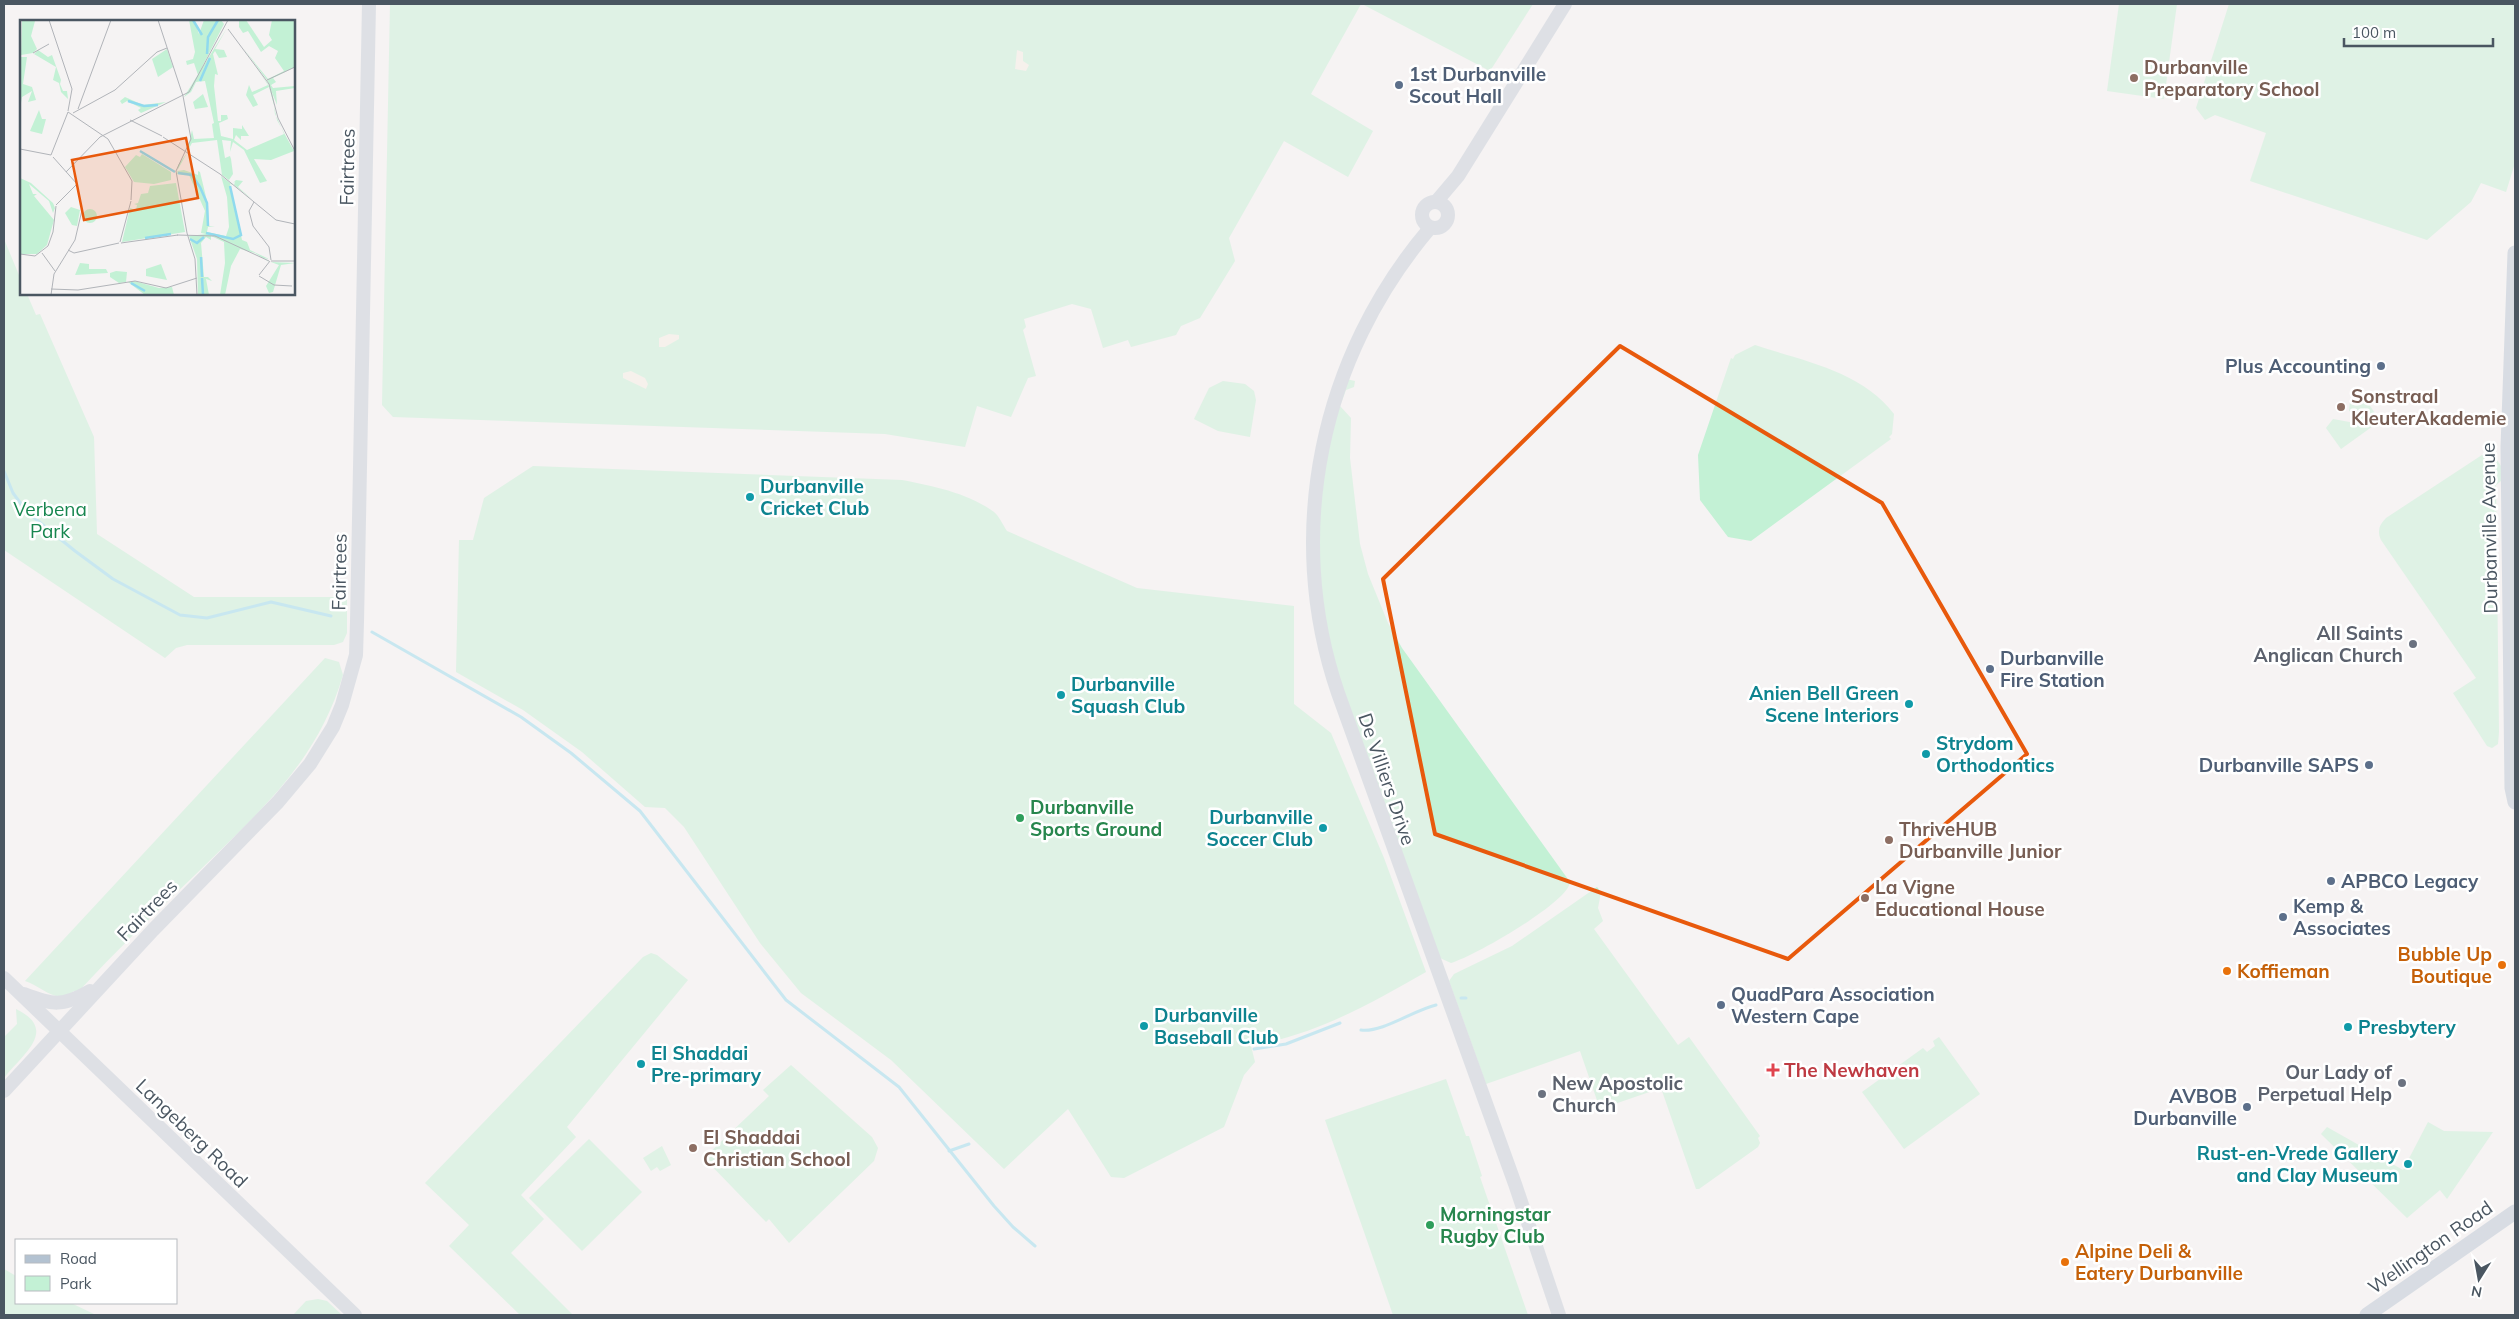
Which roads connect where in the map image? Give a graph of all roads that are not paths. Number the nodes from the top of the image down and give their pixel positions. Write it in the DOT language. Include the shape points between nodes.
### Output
graph roads {
  1 [pos="369,4"];
  2 [pos="1565,4"];
  3 [pos="1441,205"];
  4 [pos="1427,225"];
  5 [pos="2515,253"];
  6 [pos="2515,799"];
  7 [pos="4,978"];
  8 [pos="100,986"];
  9 [pos="18,992"];
  10 [pos="59,1031"];
  11 [pos="4,1091"];
  12 [pos="2515,1212"];
  13 [pos="355,1315"];
  14 [pos="1559,1315"];
  15 [pos="2367,1315"];
  1 -- 8 [label="main road, Fairtrees" via="356,655 350,679 336,721 296,781"];
  2 -- 3 [label="main road"];
  3 -- 4 [label="main road" via="1425,207 1421,215"];
  3 -- 4 [label="main road" via="1448,215 1444,225 1435,229"];
  4 -- 14 [label="main road, De Villiers Drive" via="1358,338 1339,384 1317,471 1312,528 1313,579 1325,654 1338,694"];
  5 -- 6 [label="main road, Durbanville Avenue" via="2508,448"];
  7 -- 9 [label="main road, Langeberg Road"];
  8 -- 9 [label="main road" via="59,1004"];
  8 -- 10 [label="main road, Fairtrees"];
  9 -- 10 [label="main road, Langeberg Road"];
  10 -- 11 [label="main road, Fairtrees"];
  10 -- 13 [label="main road, Langeberg Road"];
  12 -- 15 [label="main road, Wellington Road"];
}
